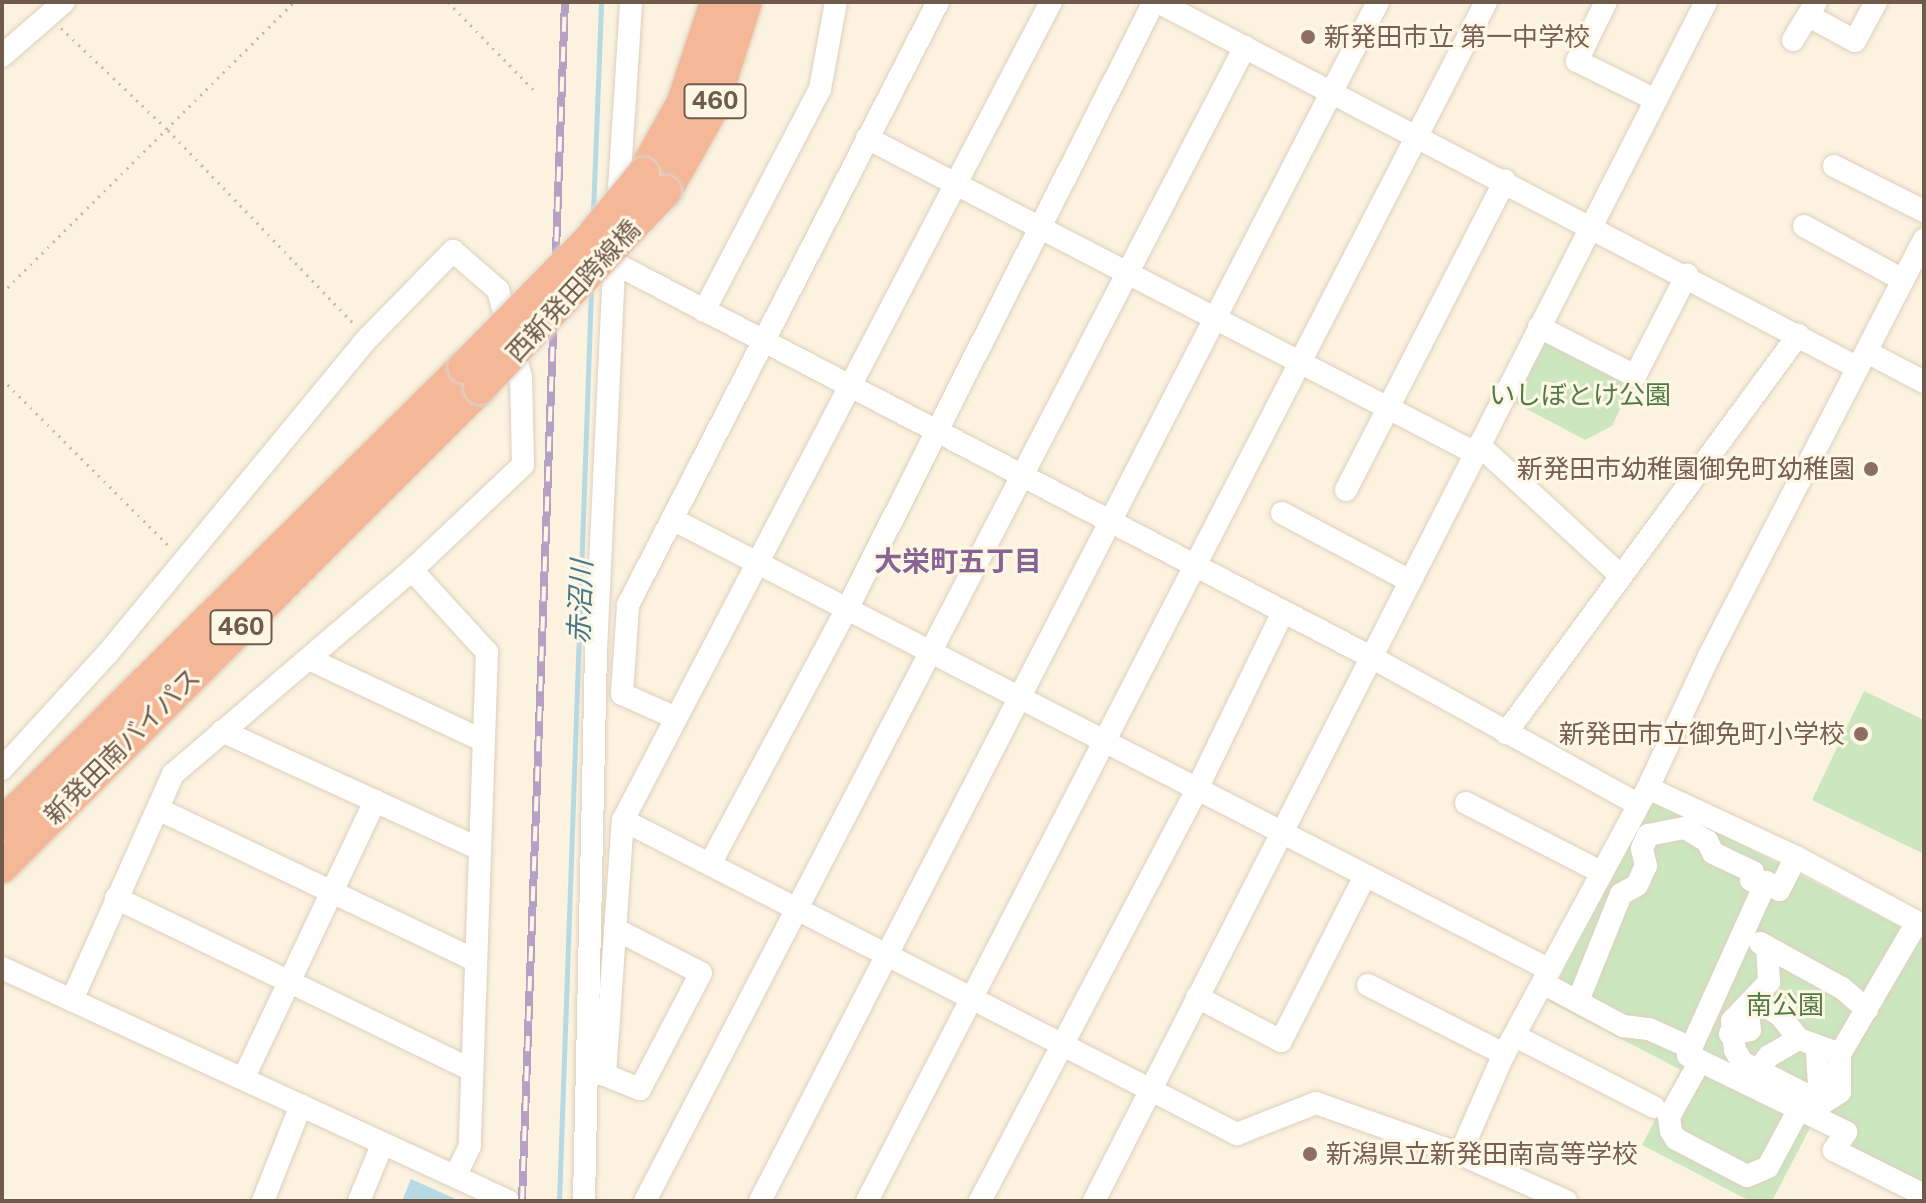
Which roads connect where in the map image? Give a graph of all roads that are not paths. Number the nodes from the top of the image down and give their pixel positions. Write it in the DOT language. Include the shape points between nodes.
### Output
graph roads {
  1 [pos="631,2"];
  2 [pos="716,2"];
  3 [pos="746,2"];
  4 [pos="836,2"];
  5 [pos="938,2"];
  6 [pos="1051,2"];
  7 [pos="1156,2"];
  8 [pos="1378,2"];
  9 [pos="1486,2"];
  10 [pos="1606,2"];
  11 [pos="1706,2"];
  12 [pos="1876,2"];
  13 [pos="1813,9"];
  14 [pos="57,10"];
  15 [pos="1793,40"];
  16 [pos="1245,47"];
  17 [pos="2,56"];
  18 [pos="1331,92"];
  19 [pos="1656,100"];
  20 [pos="1416,136"];
  21 [pos="867,138"];
  22 [pos="1834,166"];
  23 [pos="1505,180"];
  24 [pos="956,181"];
  25 [pos="654,183"];
  26 [pos="1924,211"];
  27 [pos="1592,224"];
  28 [pos="1041,226"];
  29 [pos="1804,226"];
  30 [pos="1924,239"];
  31 [pos="614,263"];
  32 [pos="1129,272"];
  33 [pos="1687,275"];
  34 [pos="1912,275"];
  35 [pos="704,311"];
  36 [pos="1213,316"];
  37 [pos="1539,327"];
  38 [pos="1798,335"];
  39 [pos="762,341"];
  40 [pos="1862,360"];
  41 [pos="1300,361"];
  42 [pos="472,378"];
  43 [pos="1924,382"];
  44 [pos="848,386"];
  45 [pos="1392,410"];
  46 [pos="935,432"];
  47 [pos="1477,449"];
  48 [pos="1024,478"];
  49 [pos="1346,490"];
  50 [pos="1282,513"];
  51 [pos="672,519"];
  52 [pos="1108,522"];
  53 [pos="757,562"];
  54 [pos="1194,566"];
  55 [pos="412,570"];
  56 [pos="1621,576"];
  57 [pos="1410,581"];
  58 [pos="847,609"];
  59 [pos="1283,612"];
  60 [pos="932,653"];
  61 [pos="1371,657"];
  62 [pos="309,659"];
  63 [pos="1019,698"];
  64 [pos="676,718"];
  65 [pos="222,731"];
  66 [pos="1506,733"];
  67 [pos="484,741"];
  68 [pos="1104,741"];
  69 [pos="2,769"];
  70 [pos="1197,789"];
  71 [pos="1642,796"];
  72 [pos="375,801"];
  73 [pos="1466,803"];
  74 [pos="158,809"];
  75 [pos="623,820"];
  76 [pos="2,824"];
  77 [pos="1281,833"];
  78 [pos="480,849"];
  79 [pos="1796,857"];
  80 [pos="710,864"];
  81 [pos="2,867"];
  82 [pos="1601,872"];
  83 [pos="1365,876"];
  84 [pos="1764,887"];
  85 [pos="332,892"];
  86 [pos="116,898"];
  87 [pos="796,908"];
  88 [pos="1920,924"];
  89 [pos="615,929"];
  90 [pos="1743,934"];
  91 [pos="1767,947"];
  92 [pos="888,954"];
  93 [pos="476,961"];
  94 [pos="2,968"];
  95 [pos="1546,977"];
  96 [pos="289,982"];
  97 [pos="1368,985"];
  98 [pos="972,997"];
  99 [pos="1197,997"];
  100 [pos="72,1000"];
  101 [pos="1578,1001"];
  102 [pos="1750,1003"];
  103 [pos="1867,1010"];
  104 [pos="1062,1042"];
  105 [pos="1808,1044"];
  106 [pos="1510,1045"];
  107 [pos="1696,1054"];
  108 [pos="1840,1054"];
  109 [pos="472,1070"];
  110 [pos="597,1072"];
  111 [pos="244,1077"];
  112 [pos="1752,1077"];
  113 [pos="1151,1087"];
  114 [pos="1806,1104"];
  115 [pos="301,1105"];
  116 [pos="1654,1107"];
  117 [pos="382,1145"];
  118 [pos="1460,1154"];
  119 [pos="456,1175"];
  120 [pos="1924,1195"];
  121 [pos="263,1201"];
  122 [pos="359,1201"];
  123 [pos="508,1201"];
  124 [pos="584,1201"];
  125 [pos="645,1201"];
  126 [pos="760,1201"];
  127 [pos="867,1201"];
  128 [pos="980,1201"];
  129 [pos="1094,1201"];
  130 [pos="1566,1201"];
  1 -- 31 [label="street"];
  2 -- 25 [label="highway, 460"];
  3 -- 25 [label="highway, 460" via="712,109"];
  4 -- 35 [label="street" via="820,89"];
  5 -- 21 [label="street"];
  6 -- 24 [label="street"];
  7 -- 16 [label="street"];
  7 -- 28 [label="street"];
  8 -- 18 [label="street"];
  9 -- 20 [label="street"];
  10 -- 19 [label="street" via="1577,61"];
  11 -- 19 [label="street"];
  12 -- 13 [label="street" via="1855,41"];
  13 -- 15 [label="street"];
  14 -- 17 [label="street"];
  16 -- 18 [label="street"];
  16 -- 32 [label="street"];
  18 -- 20 [label="street"];
  18 -- 36 [label="street"];
  19 -- 27 [label="street"];
  20 -- 23 [label="street"];
  20 -- 41 [label="street"];
  21 -- 24 [label="street"];
  21 -- 39 [label="street"];
  22 -- 26 [label="street"];
  23 -- 27 [label="street"];
  23 -- 45 [label="street"];
  24 -- 28 [label="street"];
  24 -- 44 [label="street"];
  25 -- 42 [label="highway, 西新発田跨線橋 / 460, bridge"];
  27 -- 33 [label="street"];
  27 -- 37 [label="street"];
  28 -- 32 [label="street"];
  28 -- 46 [label="street"];
  29 -- 34 [label="street"];
  30 -- 34 [label="street"];
  31 -- 35 [label="street"];
  31 -- 110 [label="street" via="596,650"];
  32 -- 36 [label="street"];
  32 -- 48 [label="street"];
  33 -- 37 [label="street" via="1635,376"];
  33 -- 38 [label="street"];
  34 -- 40 [label="street"];
  35 -- 39 [label="street"];
  36 -- 41 [label="street"];
  36 -- 52 [label="street"];
  37 -- 47 [label="street"];
  38 -- 40 [label="street"];
  38 -- 56 [label="street"];
  39 -- 44 [label="street"];
  39 -- 51 [label="street"];
  40 -- 43 [label="street"];
  40 -- 71 [label="street"];
  41 -- 45 [label="street"];
  41 -- 54 [label="street"];
  42 -- 76 [label="highway, 新発田南バイパス / 460"];
  42 -- 81 [label="highway, 新発田南バイパス / 460"];
  44 -- 46 [label="street"];
  44 -- 53 [label="street"];
  45 -- 47 [label="street"];
  45 -- 49 [label="street"];
  46 -- 48 [label="street"];
  46 -- 58 [label="street"];
  47 -- 56 [label="street"];
  47 -- 57 [label="street"];
  48 -- 52 [label="street"];
  48 -- 60 [label="street"];
  50 -- 57 [label="street"];
  51 -- 53 [label="street"];
  51 -- 64 [label="street" via="628,605 622,694"];
  52 -- 54 [label="street"];
  52 -- 63 [label="street"];
  53 -- 58 [label="street"];
  53 -- 64 [label="street"];
  54 -- 59 [label="street"];
  54 -- 68 [label="street"];
  55 -- 62 [label="street"];
  55 -- 67 [label="street" via="487,652"];
  55 -- 69 [label="street" via="523,465 521,377 498,290 453,251 368,338 108,653"];
  56 -- 66 [label="street"];
  57 -- 61 [label="street"];
  58 -- 60 [label="street"];
  58 -- 80 [label="street"];
  59 -- 61 [label="street"];
  59 -- 70 [label="street"];
  60 -- 63 [label="street"];
  60 -- 87 [label="street"];
  61 -- 66 [label="street"];
  61 -- 77 [label="street"];
  62 -- 65 [label="street"];
  62 -- 67 [label="street"];
  63 -- 68 [label="street"];
  63 -- 92 [label="street"];
  64 -- 75 [label="street"];
  65 -- 72 [label="street"];
  65 -- 74 [label="street" via="173,774"];
  66 -- 71 [label="street"];
  67 -- 78 [label="street"];
  68 -- 70 [label="street"];
  68 -- 98 [label="street"];
  70 -- 77 [label="street"];
  70 -- 104 [label="street"];
  71 -- 79 [label="street"];
  71 -- 82 [label="street"];
  72 -- 78 [label="street"];
  72 -- 85 [label="street"];
  73 -- 82 [label="street"];
  74 -- 85 [label="street"];
  74 -- 86 [label="street"];
  75 -- 80 [label="street"];
  75 -- 89 [label="street"];
  77 -- 83 [label="street"];
  77 -- 99 [label="street"];
  78 -- 93 [label="street"];
  79 -- 84 [label="street" via="1779,890 1766,882"];
  79 -- 88 [label="street"];
  80 -- 87 [label="street"];
  82 -- 95 [label="street"];
  83 -- 95 [label="street"];
  83 -- 99 [label="street" via="1281,1041"];
  84 -- 90 [label="street"];
  84 -- 101 [label="street" via="1751,880 1753,872 1713,853 1707,841 1685,828 1648,835 1642,848 1646,866 1637,885 1621,894"];
  85 -- 93 [label="street"];
  85 -- 96 [label="street"];
  86 -- 96 [label="street"];
  86 -- 100 [label="street"];
  87 -- 92 [label="street"];
  87 -- 125 [label="street"];
  88 -- 103 [label="street"];
  89 -- 110 [label="street"];
  89 -- 110 [label="street" via="701,973 640,1089"];
  90 -- 91 [label="street"];
  90 -- 107 [label="street"];
  91 -- 102 [label="street" via="1769,982"];
  91 -- 103 [label="street" via="1842,988"];
  92 -- 98 [label="street"];
  92 -- 126 [label="street"];
  93 -- 109 [label="street"];
  94 -- 100 [label="street"];
  95 -- 101 [label="street"];
  95 -- 106 [label="street"];
  96 -- 109 [label="street"];
  96 -- 111 [label="street"];
  97 -- 106 [label="street"];
  98 -- 104 [label="street"];
  98 -- 127 [label="street"];
  99 -- 113 [label="street"];
  100 -- 111 [label="street"];
  101 -- 107 [label="street" via="1623,1026 1649,1029"];
  102 -- 105 [label="street" via="1780,1015"];
  102 -- 112 [label="street" via="1750,1030 1730,1034"];
  103 -- 108 [label="street"];
  104 -- 113 [label="street"];
  104 -- 128 [label="street"];
  105 -- 108 [label="street"];
  105 -- 112 [label="street"];
  105 -- 114 [label="street" via="1819,1088"];
  106 -- 116 [label="street"];
  106 -- 118 [label="street"];
  107 -- 112 [label="street"];
  107 -- 114 [label="street" via="1669,1117 1671,1131 1676,1139 1747,1176 1768,1167"];
  108 -- 114 [label="street" via="1840,1092 1823,1103"];
  109 -- 119 [label="street" via="470,1146"];
  110 -- 124 [label="street"];
  111 -- 115 [label="street"];
  112 -- 114 [label="street"];
  113 -- 118 [label="street" via="1237,1134 1316,1103"];
  113 -- 129 [label="street"];
  114 -- 120 [label="street" via="1846,1132 1834,1150"];
  115 -- 117 [label="street"];
  115 -- 121 [label="street"];
  117 -- 119 [label="street"];
  117 -- 122 [label="street"];
  118 -- 130 [label="street"];
  119 -- 123 [label="street"];
}
